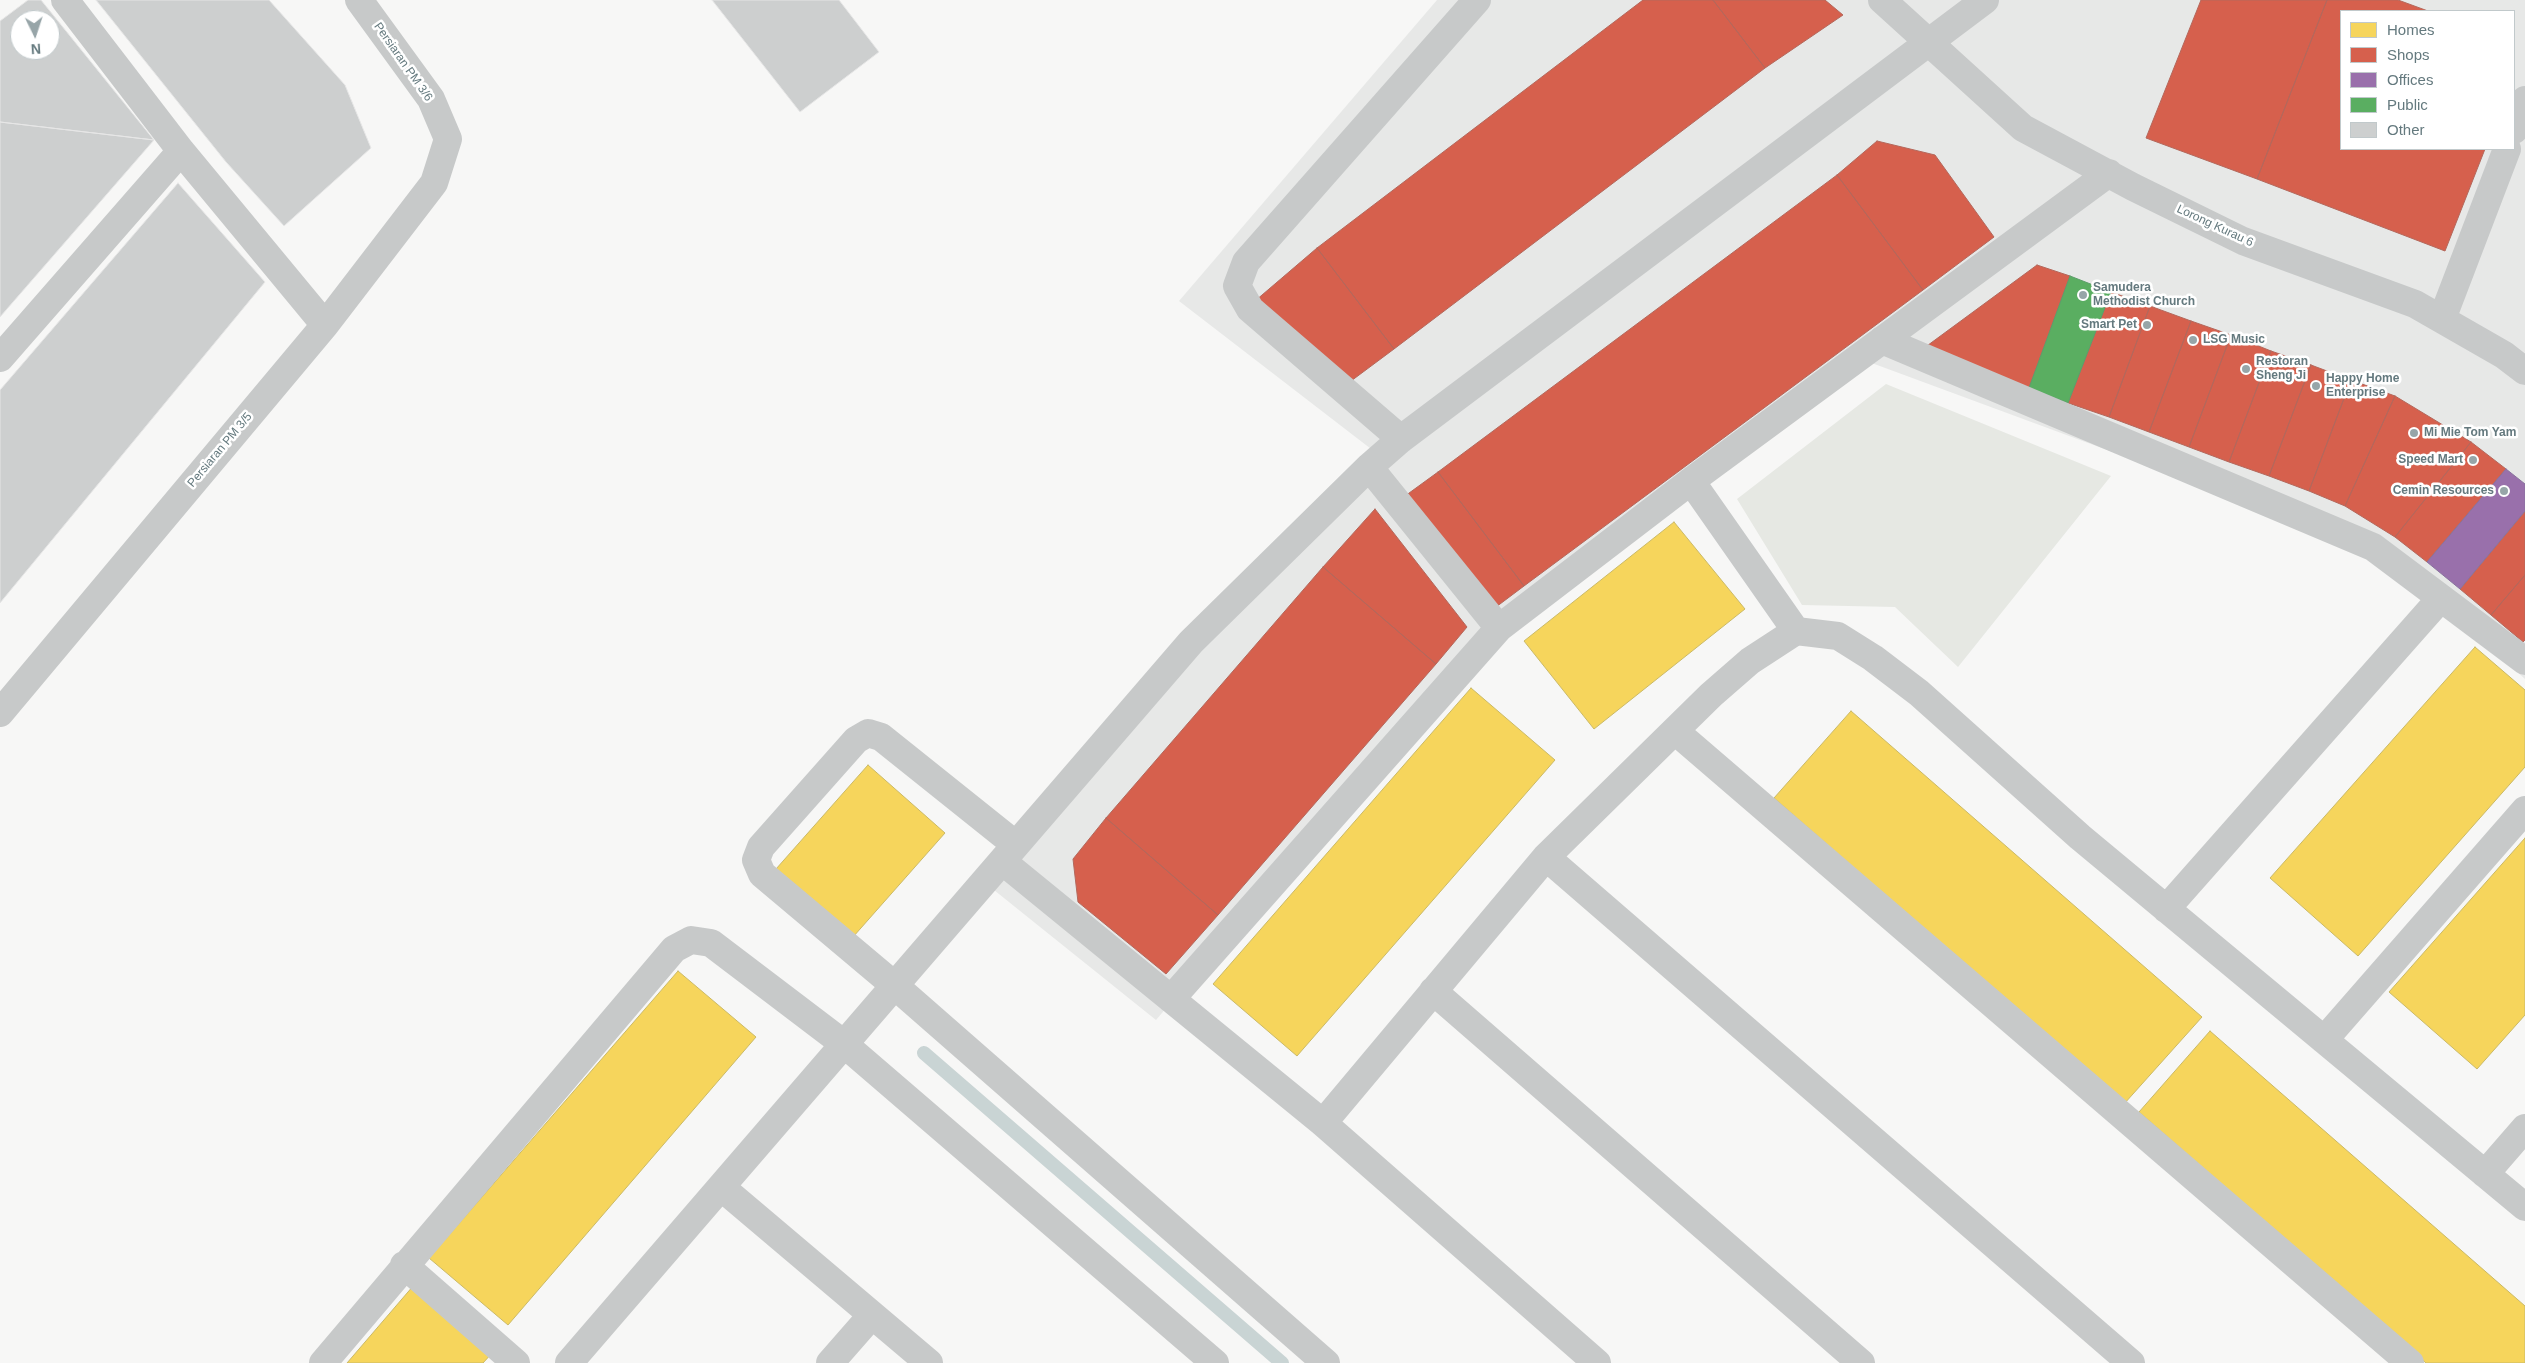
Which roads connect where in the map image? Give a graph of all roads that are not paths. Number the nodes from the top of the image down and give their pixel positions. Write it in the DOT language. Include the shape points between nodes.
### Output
graph roads {
  1 [pos="65,0"];
  2 [pos="360,0"];
  3 [pos="1477,0"];
  4 [pos="1882,0"];
  5 [pos="1985,0"];
  6 [pos="1929,43"];
  7 [pos="2525,100"];
  8 [pos="2515,127"];
  9 [pos="2507,150"];
  10 [pos="182,151"];
  11 [pos="2108,173"];
  12 [pos="434,183"];
  13 [pos="2442,319"];
  14 [pos="325,325"];
  15 [pos="1882,340"];
  16 [pos="0,358"];
  17 [pos="2525,371"];
  18 [pos="1401,440"];
  19 [pos="1369,467"];
  20 [pos="1691,481"];
  21 [pos="2441,598"];
  22 [pos="1499,628"];
  23 [pos="1796,631"];
  24 [pos="2525,661"];
  25 [pos="0,712"];
  26 [pos="1675,731"];
  27 [pos="2525,810"];
  28 [pos="1009,853"];
  29 [pos="1546,856"];
  30 [pos="2166,909"];
  31 [pos="894,985"];
  32 [pos="1433,991"];
  33 [pos="1171,999"];
  34 [pos="2324,1040"];
  35 [pos="844,1044"];
  36 [pos="1323,1123"];
  37 [pos="2525,1128"];
  38 [pos="2485,1174"];
  39 [pos="721,1187"];
  40 [pos="2525,1207"];
  41 [pos="404,1266"];
  42 [pos="872,1315"];
  43 [pos="322,1363"];
  44 [pos="516,1363"];
  45 [pos="569,1363"];
  46 [pos="830,1363"];
  47 [pos="929,1363"];
  48 [pos="1215,1363"];
  49 [pos="1326,1363"];
  50 [pos="1597,1363"];
  51 [pos="1861,1363"];
  52 [pos="2131,1363"];
  53 [pos="2410,1363"];
  1 -- 10 [label="street"];
  2 -- 12 [label="street, Persiaran PM 3/6" via="431,99 448,139"];
  3 -- 18 [label="street" via="1246,262 1237,286 1250,309"];
  4 -- 6 [label="street, Lorong Kurau 6"];
  5 -- 6 [label="street"];
  6 -- 11 [label="street, Lorong Kurau 6" via="2023,128"];
  6 -- 18 [label="street"];
  7 -- 8 [label="street"];
  9 -- 13 [label="street"];
  10 -- 14 [label="street"];
  10 -- 16 [label="street"];
  11 -- 13 [label="street, Lorong Kurau 6" via="2243,241 2415,304"];
  11 -- 15 [label="street"];
  12 -- 14 [label="street, Persiaran PM 3/5"];
  13 -- 17 [label="street, Lorong Kurau 6"];
  14 -- 25 [label="street, Persiaran PM 3/5"];
  15 -- 20 [label="street"];
  15 -- 21 [label="street" via="2373,547"];
  18 -- 19 [label="street"];
  19 -- 22 [label="street"];
  19 -- 28 [label="street" via="1191,642"];
  20 -- 22 [label="street"];
  20 -- 23 [label="street"];
  21 -- 24 [label="street"];
  21 -- 30 [label="street"];
  22 -- 33 [label="street"];
  23 -- 26 [label="street" via="1750,661"];
  23 -- 30 [label="street" via="1838,636 1873,658 1919,693"];
  26 -- 29 [label="street"];
  26 -- 53 [label="street"];
  27 -- 34 [label="street"];
  28 -- 31 [label="street"];
  28 -- 31 [label="street" via="881,737 868,733 856,740 760,847 756,860 762,874"];
  28 -- 33 [label="street"];
  29 -- 32 [label="street"];
  29 -- 52 [label="street"];
  30 -- 34 [label="street"];
  31 -- 35 [label="street"];
  31 -- 49 [label="street"];
  32 -- 36 [label="street"];
  32 -- 51 [label="street"];
  33 -- 36 [label="street"];
  34 -- 38 [label="street"];
  35 -- 39 [label="street"];
  35 -- 41 [label="street" via="711,943 691,940 674,949"];
  35 -- 48 [label="street"];
  36 -- 50 [label="street"];
  37 -- 38 [label="street"];
  38 -- 40 [label="street"];
  39 -- 42 [label="street"];
  39 -- 45 [label="street"];
  41 -- 43 [label="street"];
  41 -- 44 [label="street"];
  42 -- 46 [label="street"];
  42 -- 47 [label="street"];
}
